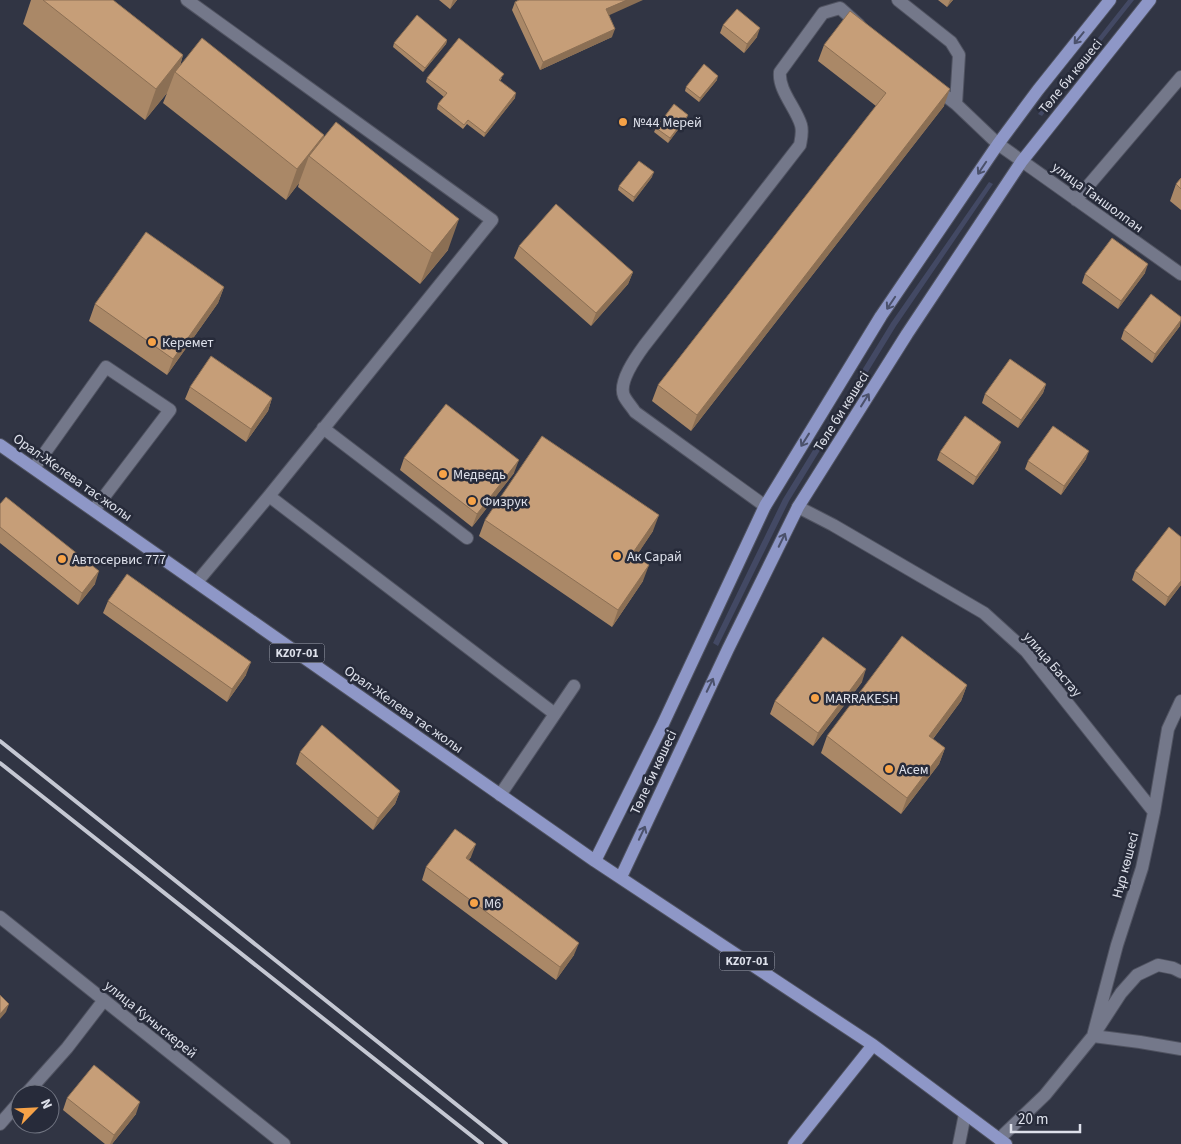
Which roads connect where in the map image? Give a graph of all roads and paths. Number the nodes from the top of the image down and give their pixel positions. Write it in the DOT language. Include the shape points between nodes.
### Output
graph roads {
  1 [pos="187,0"];
  2 [pos="898,0"];
  3 [pos="1110,0"];
  4 [pos="1150,0"];
  5 [pos="869,32"];
  6 [pos="1181,77"];
  7 [pos="927,80"];
  8 [pos="956,104"];
  9 [pos="998,144"];
  10 [pos="1022,161"];
  11 [pos="1076,200"];
  12 [pos="1181,274"];
  13 [pos="323,428"];
  14 [pos="0,445"];
  15 [pos="34,468"];
  16 [pos="269,496"];
  17 [pos="765,506"];
  18 [pos="798,507"];
  19 [pos="94,510"];
  20 [pos="467,538"];
  21 [pos="197,582"];
  22 [pos="574,686"];
  23 [pos="1181,701"];
  24 [pos="554,714"];
  25 [pos="500,795"];
  26 [pos="1154,812"];
  27 [pos="595,861"];
  28 [pos="621,877"];
  29 [pos="0,917"];
  30 [pos="1181,972"];
  31 [pos="104,1000"];
  32 [pos="1093,1036"];
  33 [pos="873,1044"];
  34 [pos="1181,1049"];
  35 [pos="35,1084"];
  36 [pos="10,1112"];
  37 [pos="965,1114"];
  38 [pos="0,1124"];
  39 [pos="1002,1142"];
  40 [pos="284,1144"];
  41 [pos="794,1144"];
  42 [pos="959,1144"];
  1 -- 13 [label="street" via="492,220"];
  2 -- 8 [label="street" via="951,42 959,55"];
  3 -- 9 [label="main road, Төле би көшесі, one-way"];
  4 -- 10 [label="main road, Төле би көшесі"];
  5 -- 17 [label="street" via="840,8 823,13 780,72 779,78 802,125 800,145 644,346 623,385 623,395 635,412"];
  6 -- 11 [label="street"];
  7 -- 8 [label="street, улица Таншолпан"];
  8 -- 9 [label="street, улица Таншолпан"];
  9 -- 10 [label="street, улица Таншолпан"];
  9 -- 17 [label="main road, Төле би көшесі, one-way" via="882,316"];
  10 -- 11 [label="street, улица Таншолпан"];
  18 -- 10 [label="main road, Төле би көшесі, one-way" via="907,334"];
  11 -- 12 [label="street, улица Таншолпан"];
  13 -- 16 [label="street"];
  13 -- 20 [label="street"];
  14 -- 15 [label="main road, Орал-Желева тас жолы / KZ07-01"];
  15 -- 19 [label="main road, Орал-Желева тас жолы / KZ07-01"];
  15 -- 19 [label="street" via="106,367 170,410"];
  16 -- 21 [label="street"];
  16 -- 24 [label="street"];
  17 -- 27 [label="main road, Төле би көшесі"];
  18 -- 26 [label="street, улица Бастау" via="984,613 1026,651"];
  28 -- 18 [label="main road, Төле би көшесі, one-way"];
  19 -- 21 [label="main road, Орал-Желева тас жолы / KZ07-01"];
  21 -- 25 [label="main road, Орал-Желева тас жолы / KZ07-01"];
  22 -- 24 [label="street"];
  23 -- 26 [label="street, Нұр көшесі" via="1168,729"];
  24 -- 25 [label="street"];
  25 -- 27 [label="main road, Орал-Желева тас жолы / KZ07-01"];
  26 -- 32 [label="street, Нұр көшесі" via="1142,868"];
  27 -- 28 [label="main road, Орал-Желева тас жолы"];
  28 -- 33 [label="main road, KZ07-01"];
  29 -- 31 [label="street, улица Куныскерей"];
  30 -- 32 [label="street" via="1158,965 1137,975"];
  31 -- 35 [label="street"];
  31 -- 40 [label="street, улица Куныскерей"];
  32 -- 34 [label="street"];
  32 -- 39 [label="street"];
  33 -- 37 [label="main road, KZ07-01"];
  33 -- 41 [label="main road"];
  36 -- 38 [label="street"];
  37 -- 39 [label="main road, KZ07-01"];
  37 -- 42 [label="street"];
}
